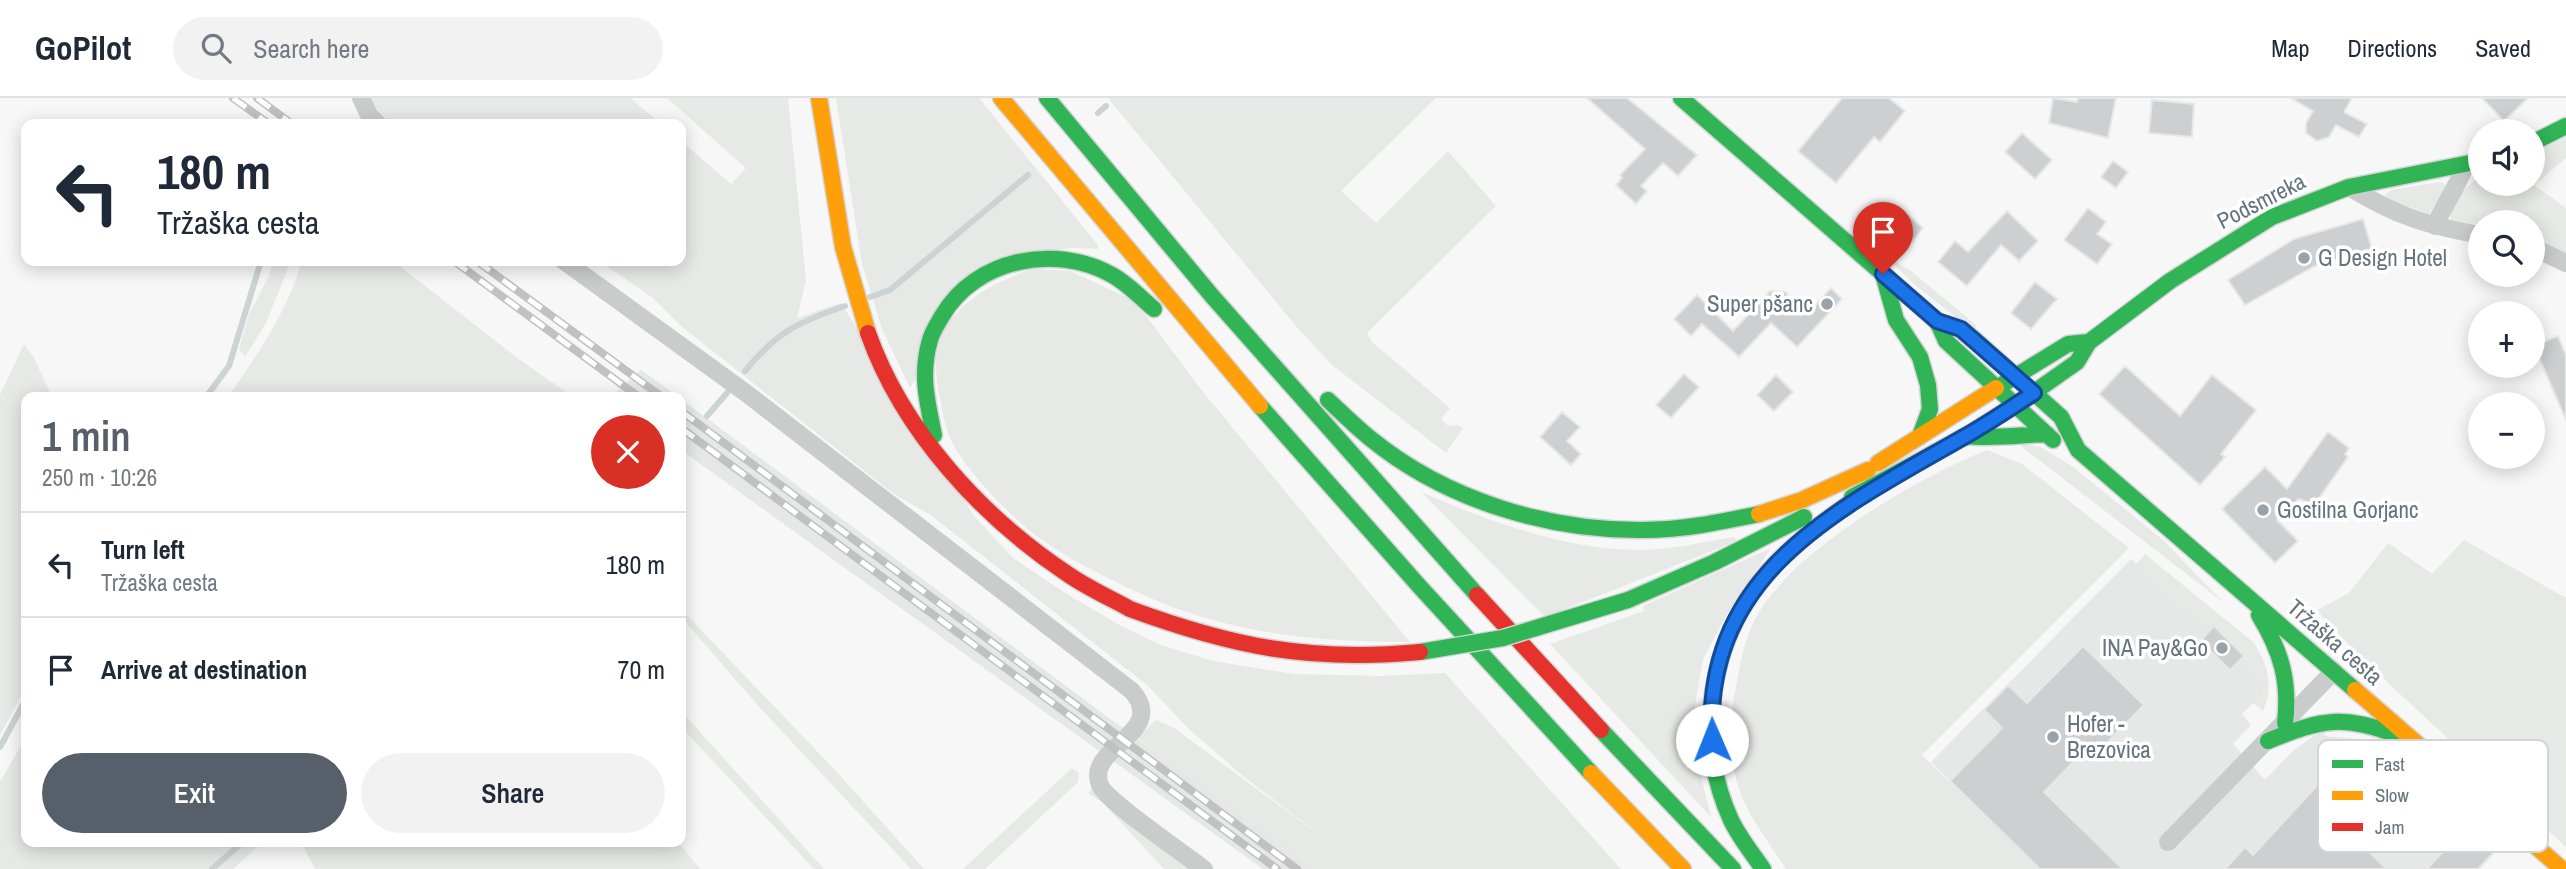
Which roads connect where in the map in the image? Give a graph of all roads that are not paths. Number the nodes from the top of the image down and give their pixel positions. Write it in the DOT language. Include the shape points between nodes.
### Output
graph roads {
  1 [pos="361,98"];
  2 [pos="819,98"];
  3 [pos="1001,98"];
  4 [pos="1047,98"];
  5 [pos="1681,98"];
  6 [pos="373,119"];
  7 [pos="2566,126"];
  8 [pos="2545,136"];
  9 [pos="2468,164"];
  10 [pos="2468,170"];
  11 [pos="2349,187"];
  12 [pos="2435,226"];
  13 [pos="2468,233"];
  14 [pos="2545,253"];
  15 [pos="2566,263"];
  16 [pos="571,266"];
  17 [pos="1883,274"];
  18 [pos="1937,321"];
  19 [pos="1166,322"];
  20 [pos="1244,332"];
  21 [pos="2089,342"];
  22 [pos="1192,351"];
  23 [pos="1299,369"];
  24 [pos="1233,374"];
  25 [pos="2015,376"];
  26 [pos="1996,388"];
  27 [pos="1318,389"];
  28 [pos="2034,393"];
  29 [pos="2015,405"];
  30 [pos="2047,434"];
  31 [pos="1920,436"];
  32 [pos="1966,436"];
  33 [pos="2078,450"];
  34 [pos="1868,470"];
  35 [pos="954,473"];
  36 [pos="1869,490"];
  37 [pos="1806,516"];
  38 [pos="2243,591"];
  39 [pos="2334,671"];
  40 [pos="2285,723"];
  41 [pos="2408,740"];
  42 [pos="2413,740"];
  43 [pos="2268,741"];
  44 [pos="2168,842"];
  45 [pos="2541,852"];
  46 [pos="1204,869"];
  47 [pos="1683,869"];
  48 [pos="1733,869"];
  49 [pos="1763,869"];
  50 [pos="2561,869"];
  1 -- 6 [label="street"];
  2 -- 35 [label="main road" via="830,190 856,299 897,394"];
  3 -- 24 [label="main road"];
  4 -- 20 [label="main road"];
  5 -- 17 [label="main road, Tržaška cesta"];
  7 -- 8 [label="main road"];
  9 -- 11 [label="main road, Podsmreka"];
  10 -- 12 [label="street"];
  11 -- 12 [label="street" via="2387,210"];
  11 -- 21 [label="main road, Podsmreka" via="2301,203 2249,230 2170,281"];
  12 -- 13 [label="street"];
  14 -- 15 [label="street"];
  16 -- 46 [label="street" via="746,393 1132,691 1142,709 1140,718 1104,760 1100,785"];
  17 -- 18 [label="main road, Tržaška cesta"];
  17 -- 31 [label="main road" via="1896,320 1920,357 1928,385 1930,409"];
  18 -- 25 [label="main road, Tržaška cesta" via="1961,329"];
  18 -- 26 [label="main road, Tržaška cesta" via="1946,341"];
  19 -- 35 [label="main road" via="1124,279 1070,258 1029,257 969,284 941,316 922,371 925,412"];
  20 -- 23 [label="main road" via="1280,349"];
  20 -- 48 [label="main road" via="1462,579"];
  21 -- 25 [label="main road, Podsmreka" via="2068,344"];
  21 -- 28 [label="main road, Podsmreka" via="2077,362"];
  22 -- 24 [label="main road"];
  24 -- 47 [label="main road" via="1420,587"];
  25 -- 26 [label="main road, Podsmreka"];
  25 -- 28 [label="main road, Tržaška cesta"];
  26 -- 29 [label="main road, Tržaška cesta"];
  26 -- 31 [label="main road, Podsmreka"];
  27 -- 34 [label="main road" via="1374,443 1436,482 1508,511 1576,527 1667,530 1734,521 1786,506"];
  28 -- 29 [label="main road, Podsmreka"];
  28 -- 33 [label="main road, Tržaška cesta" via="2061,418"];
  29 -- 30 [label="main road, Tržaška cesta"];
  29 -- 32 [label="main road, Podsmreka"];
  30 -- 32 [label="main road" via="1995,439"];
  30 -- 33 [label="main road, Tržaška cesta" via="2064,450"];
  31 -- 34 [label="main road, Podsmreka"];
  32 -- 36 [label="main road, Podsmreka"];
  33 -- 38 [label="main road, Tržaška cesta"];
  34 -- 37 [label="main road"];
  35 -- 37 [label="main road, bridge" via="1024,543 1070,576 1130,609 1184,631 1293,655 1366,658 1433,653 1499,640 1628,600"];
  36 -- 37 [label="main road"];
  36 -- 49 [label="main road" via="1803,539 1765,576 1740,612 1719,659 1710,715 1715,768 1731,819"];
  38 -- 39 [label="main road, Tržaška cesta"];
  38 -- 40 [label="main road" via="2283,657 2289,686"];
  39 -- 40 [label="street"];
  39 -- 42 [label="main road, Tržaška cesta"];
  40 -- 43 [label="street"];
  41 -- 43 [label="main road" via="2359,721 2337,718"];
  43 -- 44 [label="street"];
  45 -- 50 [label="main road, Tržaška cesta"];
}
